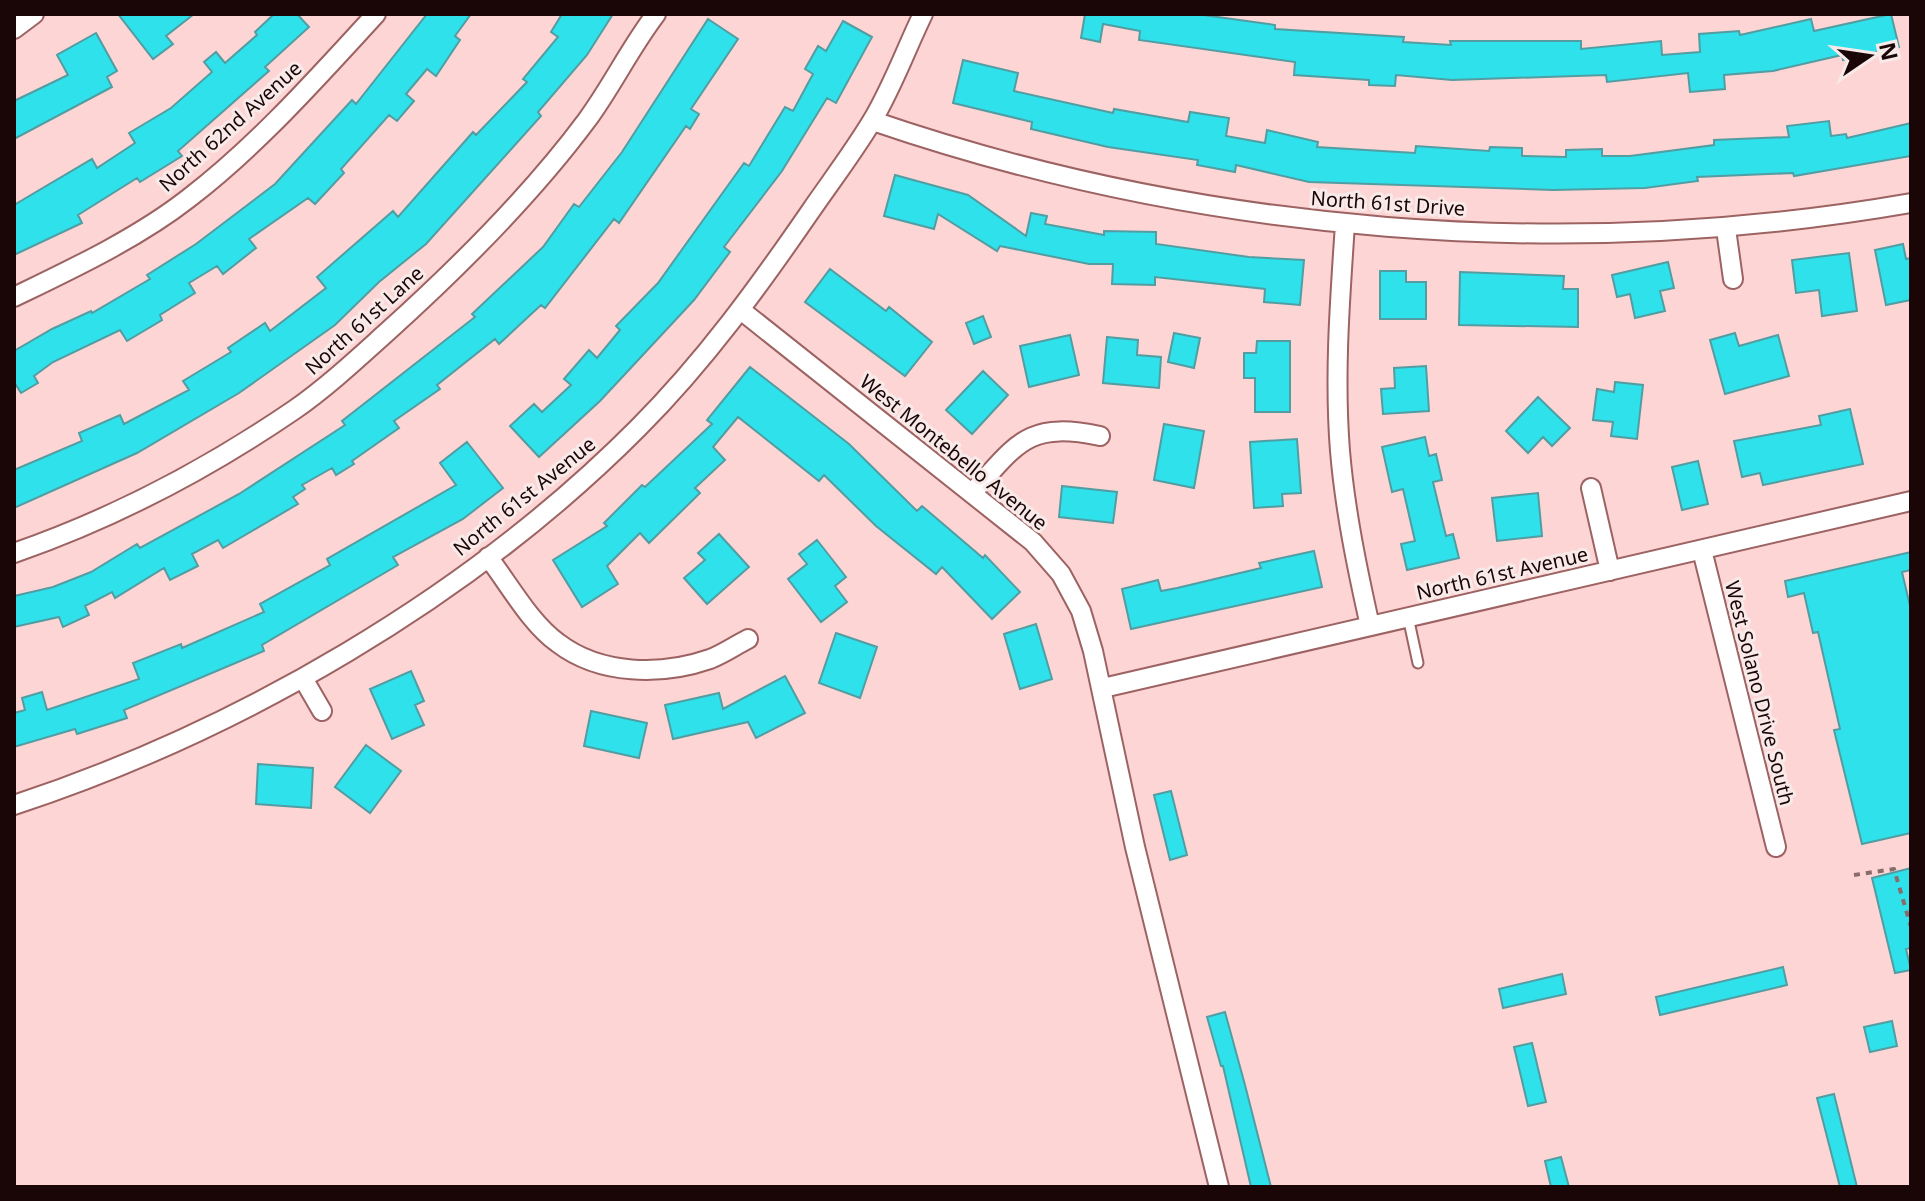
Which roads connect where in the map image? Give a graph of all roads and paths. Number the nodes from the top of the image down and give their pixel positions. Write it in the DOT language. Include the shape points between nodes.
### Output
graph roads {
  1 [pos="34,14"];
  2 [pos="376,14"];
  3 [pos="656,14"];
  4 [pos="923,14"];
  5 [pos="14,29"];
  6 [pos="873,121"];
  7 [pos="1911,203"];
  8 [pos="1345,224"];
  9 [pos="1726,229"];
  10 [pos="1733,279"];
  11 [pos="14,297"];
  12 [pos="742,311"];
  13 [pos="1100,436"];
  14 [pos="1591,488"];
  15 [pos="972,493"];
  16 [pos="1911,501"];
  17 [pos="1702,550"];
  18 [pos="14,553"];
  19 [pos="488,557"];
  20 [pos="1610,571"];
  21 [pos="1408,617"];
  22 [pos="1370,626"];
  23 [pos="748,639"];
  24 [pos="1418,663"];
  25 [pos="304,680"];
  26 [pos="1103,688"];
  27 [pos="322,711"];
  28 [pos="14,805"];
  29 [pos="1776,847"];
  30 [pos="1854,875"];
  31 [pos="1911,927"];
  32 [pos="1219,1187"];
  1 -- 5 [label="street"];
  2 -- 11 [label="street, North 62nd Avenue" via="298,99 189,199 77,267"];
  3 -- 18 [label="street, North 61st Lane" via="587,120 522,196 424,299 354,362 294,409 173,482 65,535"];
  4 -- 6 [label="street"];
  6 -- 8 [label="street, North 61st Drive" via="950,147 1140,193"];
  6 -- 12 [label="street"];
  7 -- 9 [label="street, North 61st Drive"];
  8 -- 9 [label="street, North 61st Drive" via="1519,233"];
  8 -- 22 [label="street" via="1338,329 1340,448"];
  9 -- 10 [label="street"];
  12 -- 15 [label="street, West Montebello Avenue"];
  12 -- 19 [label="street, North 61st Avenue" via="637,429"];
  13 -- 15 [label="street" via="1057,429 1033,436 1017,444"];
  14 -- 20 [label="street"];
  15 -- 26 [label="street, West Montebello Avenue" via="1033,542 1061,574 1081,611"];
  16 -- 17 [label="street, North 61st Avenue"];
  17 -- 20 [label="street, North 61st Avenue"];
  17 -- 29 [label="street, West Solano Drive South"];
  19 -- 23 [label="street" via="556,642 589,662 625,670 666,667 711,659"];
  19 -- 25 [label="street, North 61st Avenue"];
  20 -- 21 [label="street, North 61st Avenue"];
  21 -- 22 [label="street, North 61st Avenue"];
  21 -- 24 [label="lane"];
  22 -- 26 [label="street, North 61st Avenue"];
  25 -- 27 [label="street"];
  25 -- 28 [label="street, North 61st Avenue" via="105,775"];
  26 -- 32 [label="street, West Montebello Avenue" via="1135,847"];
  30 -- 31 [label="path" via="1894,869"];
}
